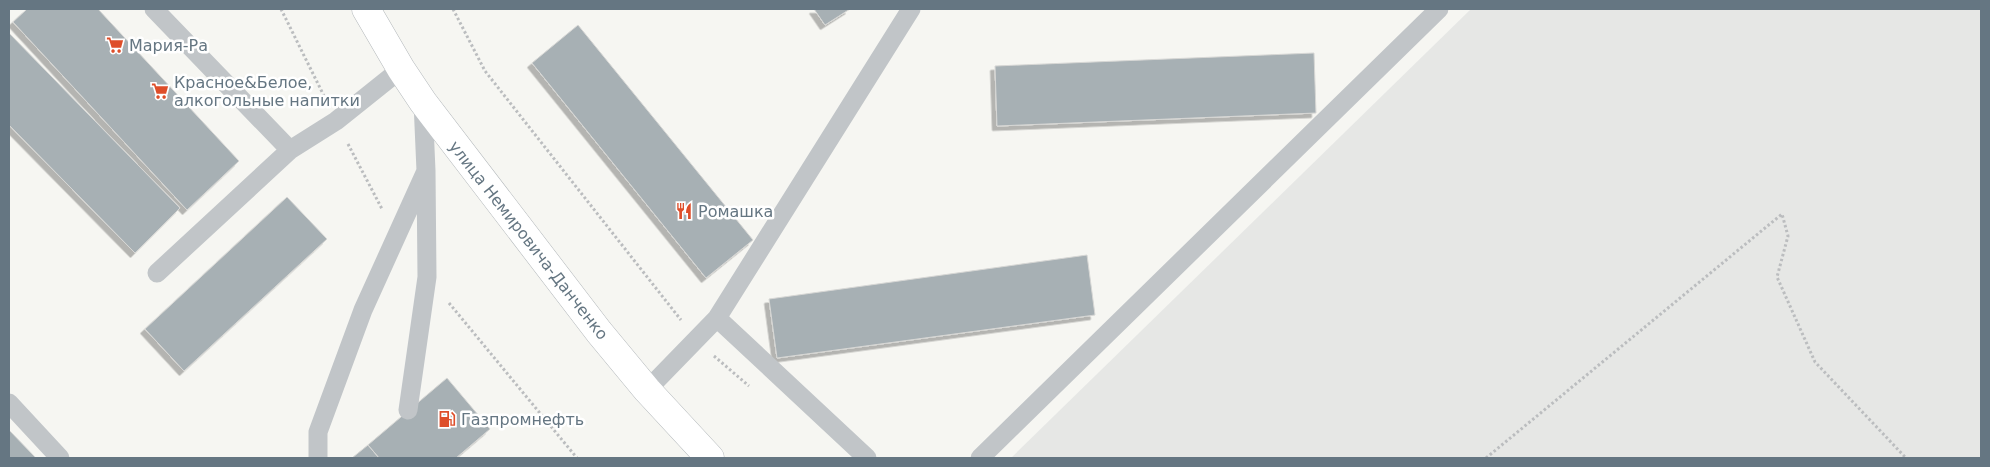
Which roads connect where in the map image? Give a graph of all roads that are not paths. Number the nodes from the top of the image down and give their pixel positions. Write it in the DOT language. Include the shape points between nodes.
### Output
graph roads {
  1 [pos="154,9"];
  2 [pos="366,9"];
  3 [pos="910,9"];
  4 [pos="1439,9"];
  5 [pos="401,69"];
  6 [pos="423,102"];
  7 [pos="290,150"];
  8 [pos="426,171"];
  9 [pos="157,273"];
  10 [pos="717,318"];
  11 [pos="646,390"];
  12 [pos="9,402"];
  13 [pos="408,410"];
  14 [pos="60,458"];
  15 [pos="318,458"];
  16 [pos="710,458"];
  17 [pos="867,458"];
  18 [pos="980,458"];
  1 -- 7 [label="lane"];
  2 -- 5 [label="main road, улица Немировича-Данченко"];
  3 -- 10 [label="lane"];
  4 -- 18 [label="lane"];
  5 -- 6 [label="main road, улица Немировича-Данченко"];
  5 -- 7 [label="lane" via="336,121"];
  6 -- 8 [label="lane"];
  6 -- 11 [label="main road, улица Немировича-Данченко"];
  7 -- 9 [label="lane"];
  8 -- 13 [label="lane" via="427,277"];
  8 -- 15 [label="lane" via="363,310 318,432"];
  10 -- 11 [label="lane"];
  10 -- 17 [label="lane"];
  11 -- 16 [label="main road, улица Немировича-Данченко"];
  12 -- 14 [label="lane"];
}
